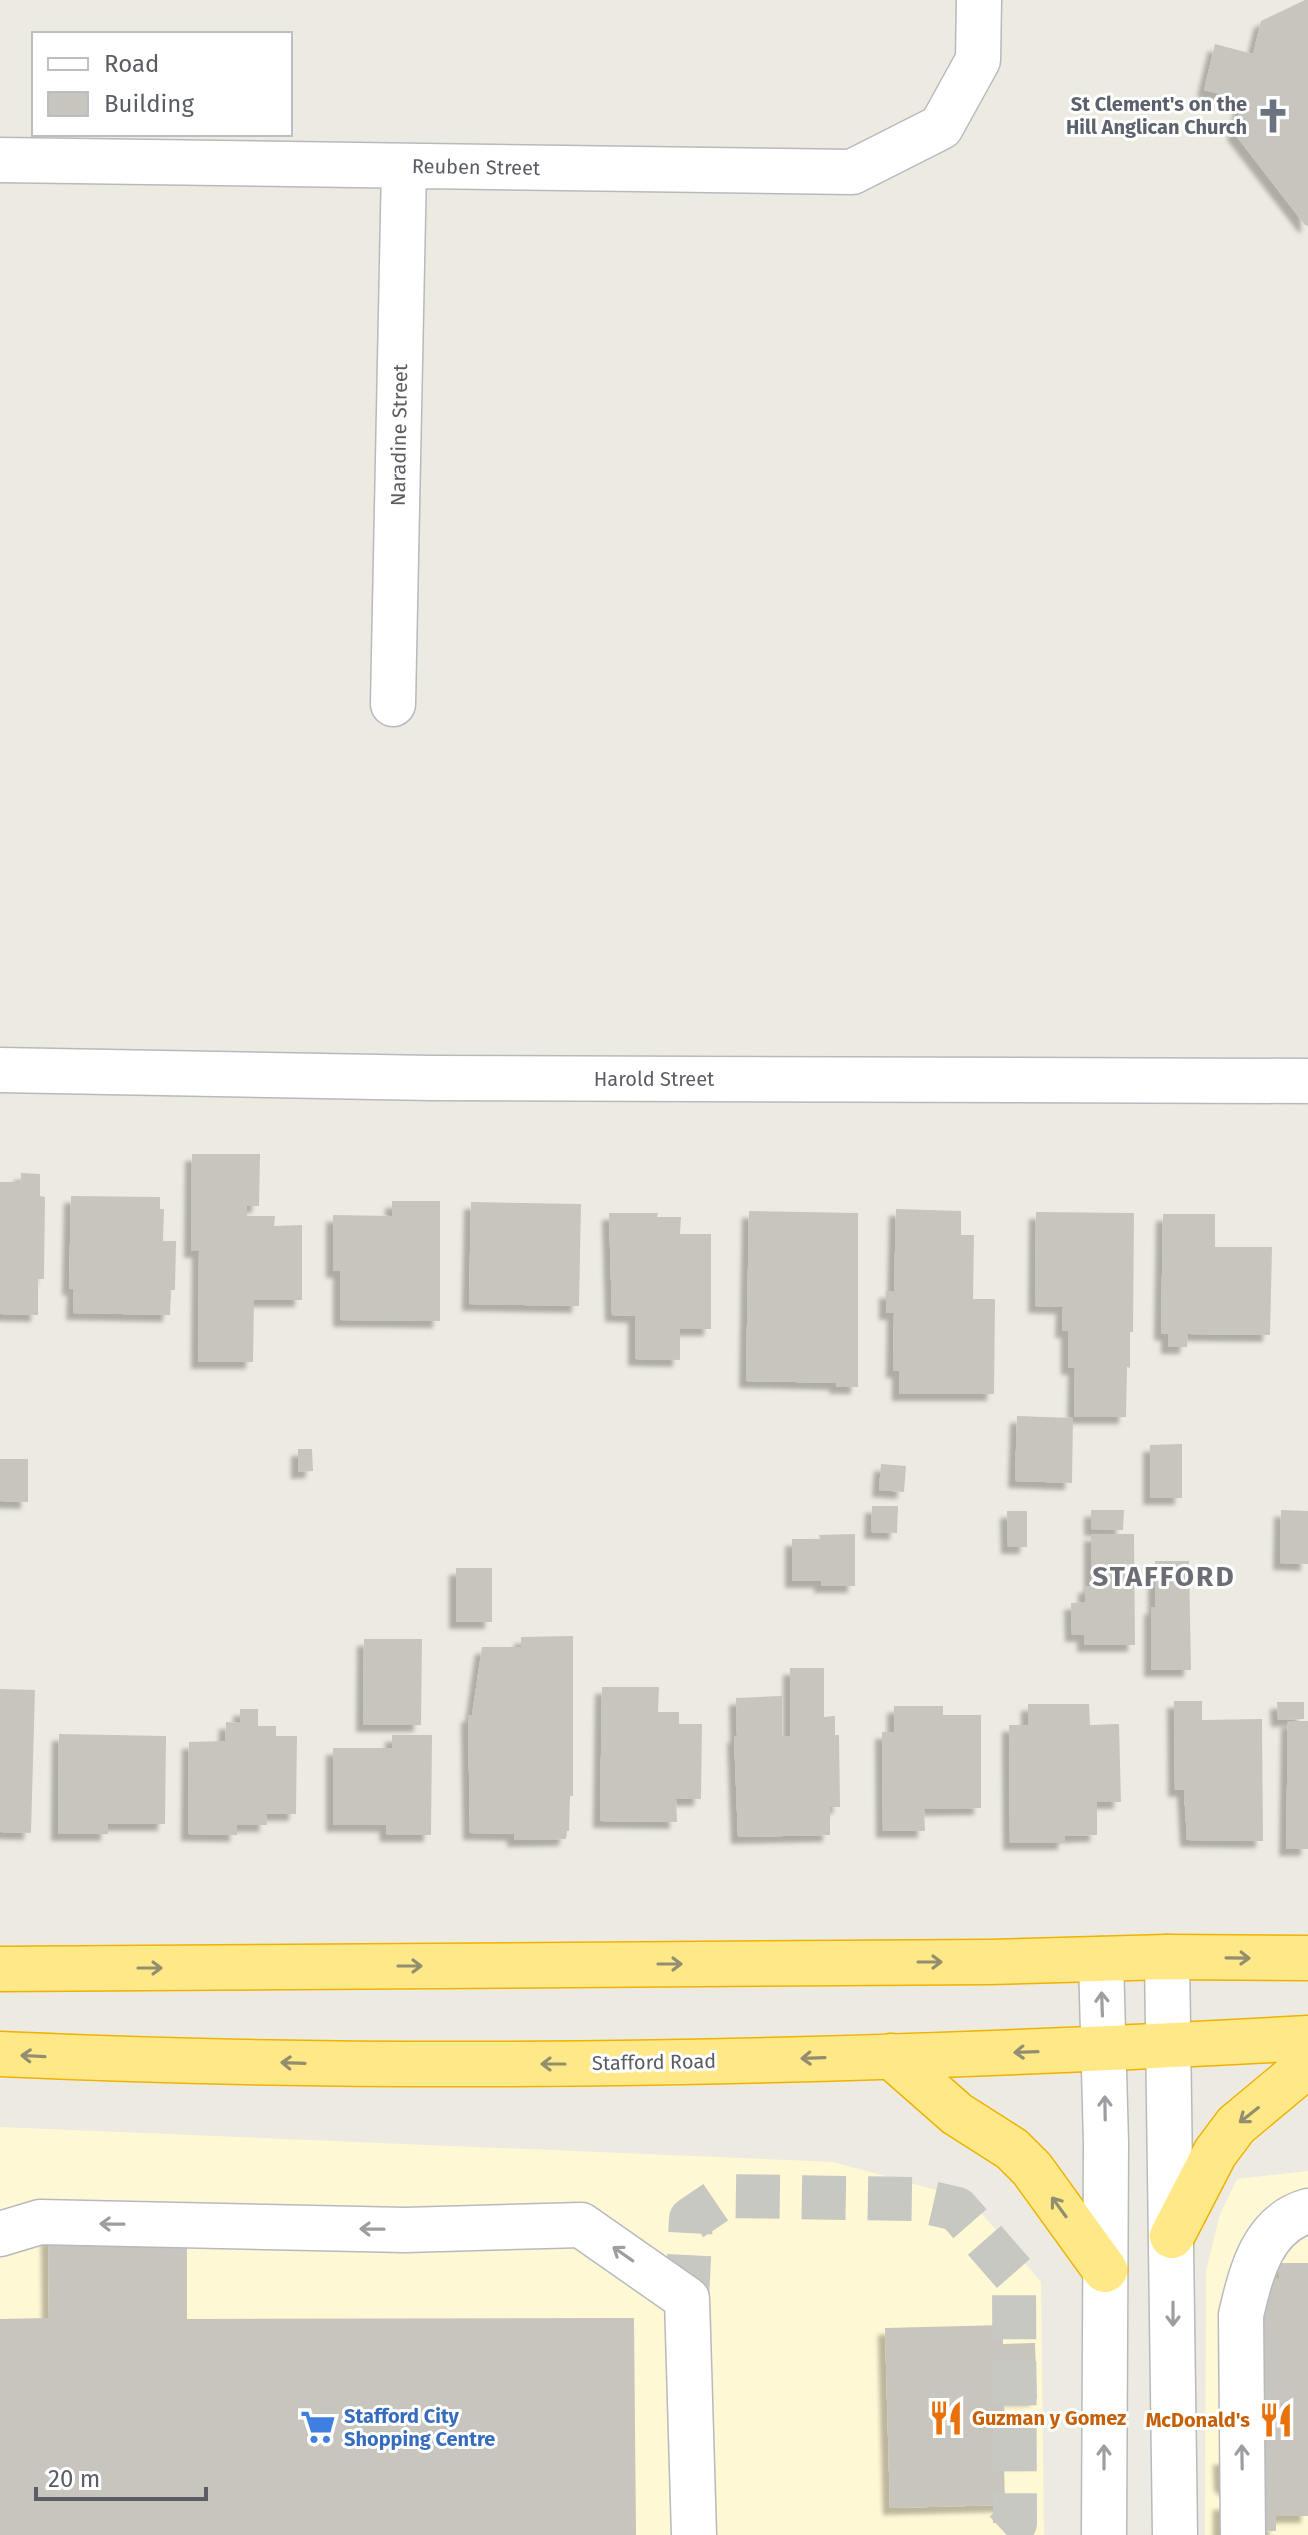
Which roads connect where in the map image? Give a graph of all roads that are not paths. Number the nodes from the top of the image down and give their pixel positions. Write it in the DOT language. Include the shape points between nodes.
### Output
graph roads {
  1 [pos="979,0"];
  2 [pos="0,160"];
  3 [pos="404,166"];
  4 [pos="393,704"];
  5 [pos="0,1070"];
  6 [pos="1308,1081"];
  7 [pos="1167,1957"];
  8 [pos="1308,1958"];
  9 [pos="1101,1959"];
  10 [pos="0,1969"];
  11 [pos="1308,2038"];
  12 [pos="1168,2047"];
  13 [pos="1104,2049"];
  14 [pos="0,2054"];
  15 [pos="891,2056"];
  16 [pos="1308,2065"];
  17 [pos="1308,2211"];
  18 [pos="0,2234"];
  19 [pos="1172,2236"];
  20 [pos="1105,2270"];
  21 [pos="694,2535"];
  22 [pos="1104,2535"];
  23 [pos="1175,2535"];
  24 [pos="1243,2535"];
  1 -- 3 [label="street, Reuben Street" via="978,60 941,127 852,172"];
  2 -- 3 [label="street, Reuben Street"];
  3 -- 4 [label="street, Naradine Street"];
  5 -- 6 [label="street, Harold Street" via="447,1078"];
  7 -- 8 [label="highway, one-way"];
  7 -- 9 [label="highway"];
  7 -- 12 [label="street"];
  10 -- 9 [label="highway, one-way"];
  13 -- 9 [label="street, one-way"];
  11 -- 12 [label="highway, Stafford Road"];
  12 -- 13 [label="highway, Stafford Road"];
  12 -- 19 [label="street"];
  13 -- 15 [label="highway, Stafford Road, one-way"];
  20 -- 13 [label="street, one-way"];
  15 -- 14 [label="highway, Stafford Road, one-way" via="327,2064"];
  20 -- 15 [label="highway, one-way" via="1032,2169"];
  16 -- 19 [label="highway, one-way" via="1236,2125 1215,2153"];
  24 -- 17 [label="street, one-way" via="1241,2315 1260,2252 1288,2218"];
  21 -- 18 [label="street, one-way" via="687,2299 581,2225 405,2230 40,2222"];
  19 -- 23 [label="street, one-way"];
  22 -- 20 [label="street, one-way"];
}
